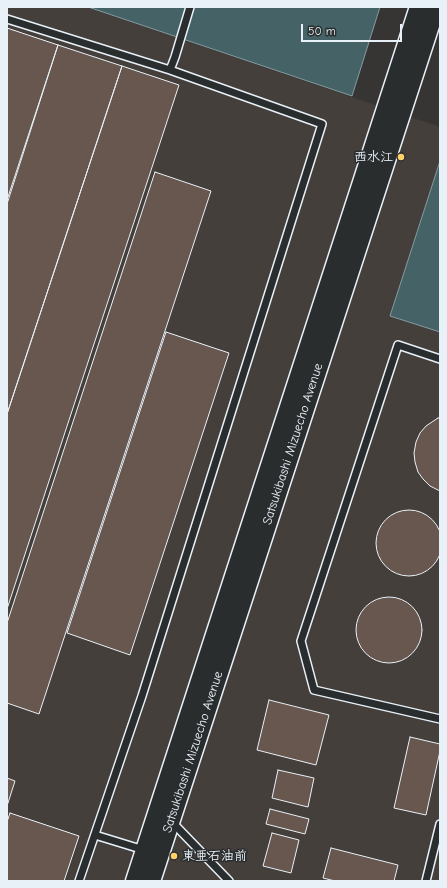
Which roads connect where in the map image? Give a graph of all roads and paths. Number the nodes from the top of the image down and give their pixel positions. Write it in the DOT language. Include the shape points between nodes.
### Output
graph roads {
  1 [pos="190,7"];
  2 [pos="419,7"];
  3 [pos="436,7"];
  4 [pos="7,19"];
  5 [pos="170,70"];
  6 [pos="440,359"];
  7 [pos="440,719"];
  8 [pos="171,820"];
  9 [pos="440,826"];
  10 [pos="95,835"];
  11 [pos="145,851"];
  12 [pos="79,881"];
  13 [pos="135,881"];
  14 [pos="151,881"];
  15 [pos="229,881"];
  16 [pos="426,881"];
  1 -- 5 [label="lane"];
  2 -- 11 [label="street, Satsukibashi Mizuecho Avenue"];
  3 -- 8 [label="street, Satsukibashi Mizuecho Avenue"];
  4 -- 5 [label="lane"];
  5 -- 10 [label="lane" via="322,124 142,696"];
  6 -- 7 [label="lane" via="398,345 301,641 314,690"];
  8 -- 14 [label="street, Satsukibashi Mizuecho Avenue"];
  8 -- 15 [label="lane"];
  9 -- 16 [label="lane"];
  10 -- 11 [label="lane"];
  10 -- 12 [label="lane"];
  11 -- 13 [label="street, Satsukibashi Mizuecho Avenue"];
}
